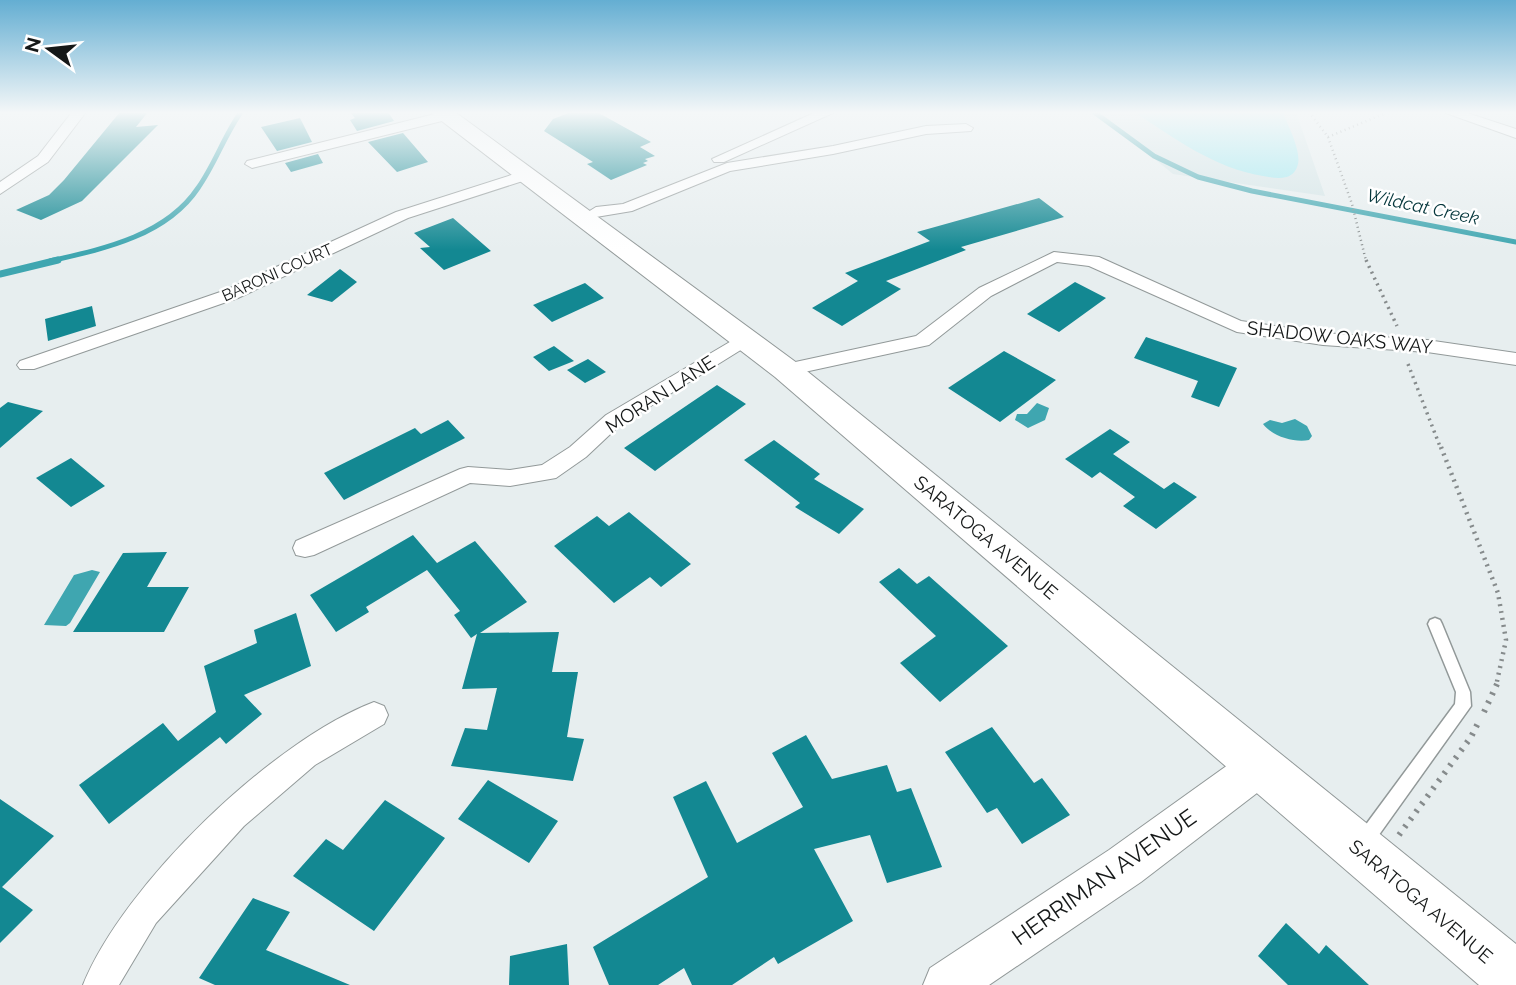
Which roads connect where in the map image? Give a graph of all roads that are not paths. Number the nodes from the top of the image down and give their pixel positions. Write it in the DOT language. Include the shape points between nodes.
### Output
graph roads {
  1 [pos="44,158"];
  2 [pos="275,158"];
  3 [pos="504,158"];
  4 [pos="721,158"];
  5 [pos="783,158"];
  6 [pos="252,164"];
  7 [pos="527,175"];
  8 [pos="0,189"];
  9 [pos="590,214"];
  10 [pos="745,339"];
  11 [pos="1516,359"];
  12 [pos="27,365"];
  13 [pos="786,370"];
  14 [pos="305,548"];
  15 [pos="1435,624"];
  16 [pos="374,715"];
  17 [pos="1260,766"];
  18 [pos="1368,857"];
  19 [pos="1516,980"];
  20 [pos="100,985"];
  21 [pos="947,985"];
  1 -- 8 [label="street"];
  2 -- 6 [label="street"];
  3 -- 7 [label="main road, SARATOGA AVENUE"];
  4 -- 9 [label="street"];
  5 -- 9 [label="street" via="727,167 626,208"];
  7 -- 9 [label="main road, SARATOGA AVENUE"];
  7 -- 12 [label="street, BARONI COURT" via="402,215 232,294"];
  9 -- 10 [label="main road, SARATOGA AVENUE"];
  10 -- 13 [label="main road, SARATOGA AVENUE"];
  10 -- 14 [label="street, MORAN LANE" via="613,420 548,472 510,478 468,475"];
  11 -- 13 [label="street, SHADOW OAKS WAY" via="1237,326 1093,261 1054,257 985,292 922,341"];
  13 -- 17 [label="main road, SARATOGA AVENUE"];
  15 -- 18 [label="lane" via="1463,692 1463,706"];
  16 -- 20 [label="street" via="305,755 233,815 144,911"];
  17 -- 18 [label="main road, SARATOGA AVENUE"];
  17 -- 21 [label="street, HERRIMAN AVENUE" via="1125,866"];
  18 -- 19 [label="main road, SARATOGA AVENUE"];
}
